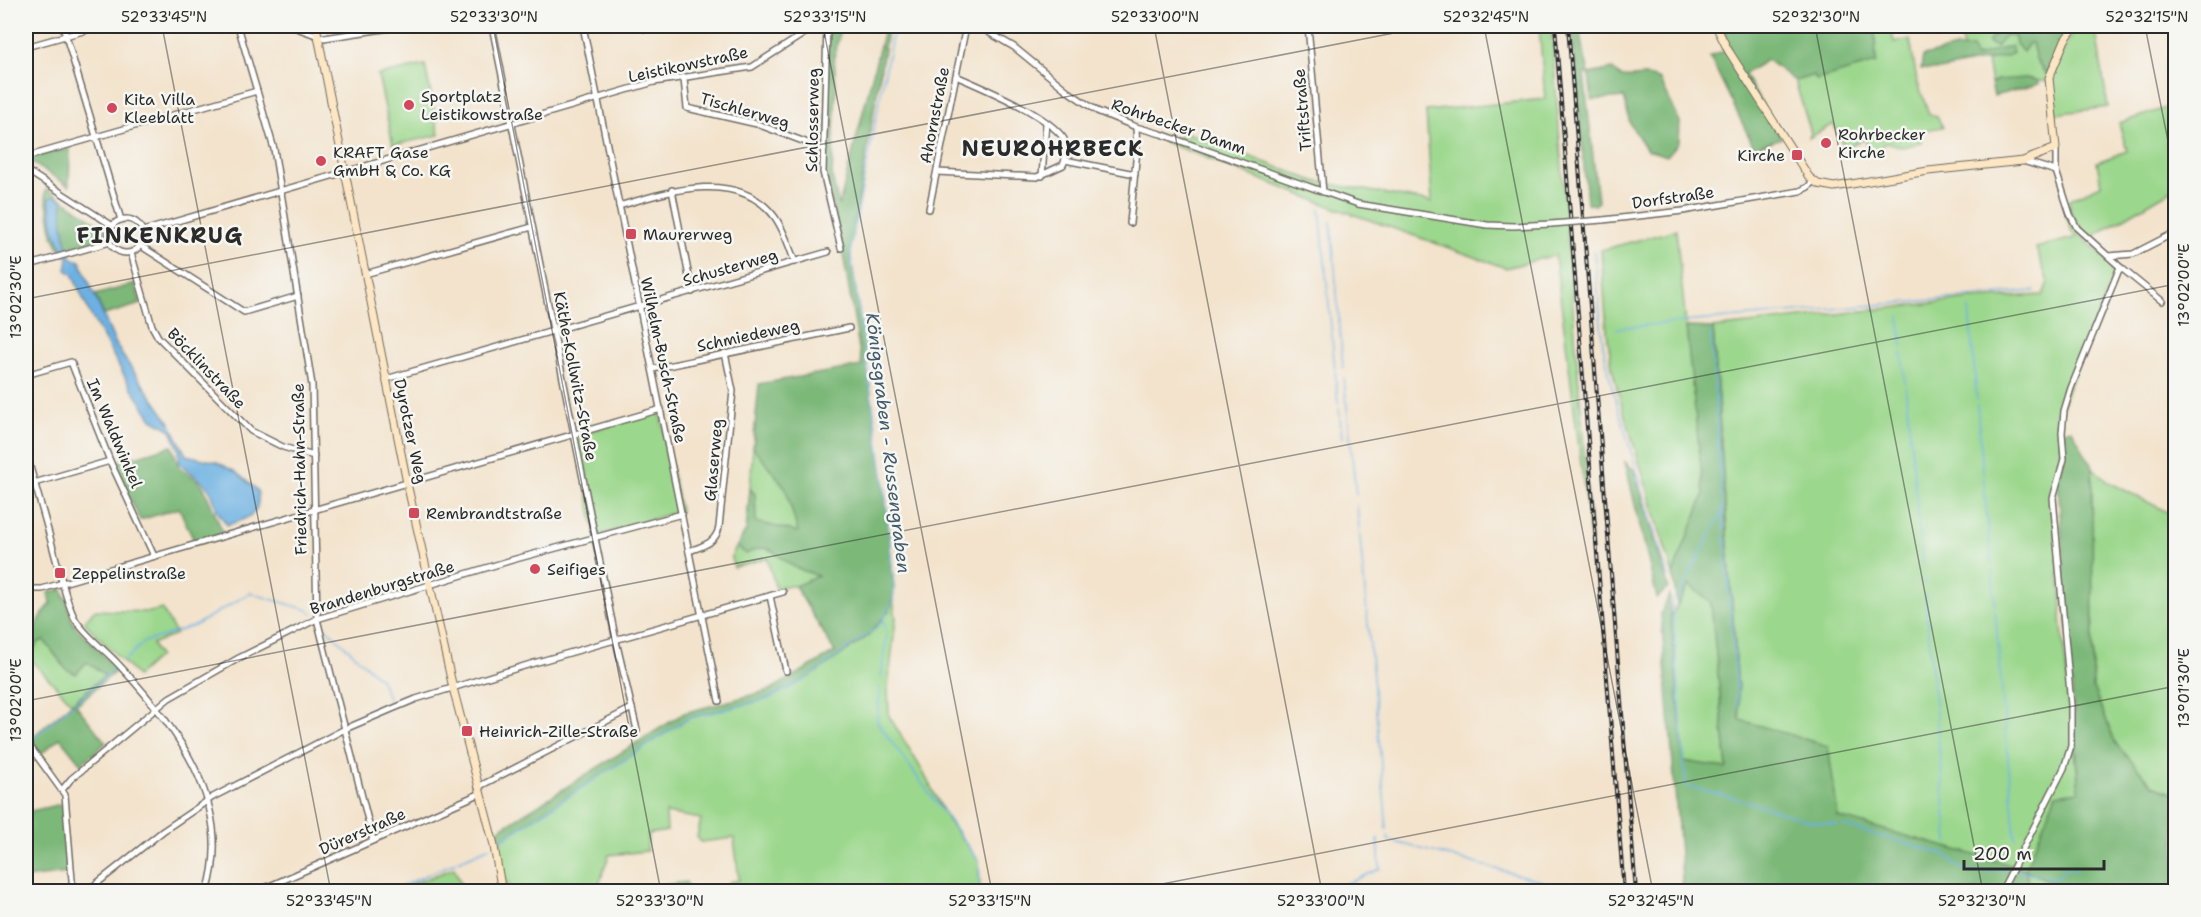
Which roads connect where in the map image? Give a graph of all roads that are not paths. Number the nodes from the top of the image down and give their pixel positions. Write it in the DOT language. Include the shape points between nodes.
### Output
graph roads {
  1 [pos="63,26"];
  2 [pos="101,26"];
  3 [pos="238,26"];
  4 [pos="291,26"];
  5 [pos="316,26"];
  6 [pos="404,26"];
  7 [pos="492,26"];
  8 [pos="583,26"];
  9 [pos="664,26"];
  10 [pos="816,26"];
  11 [pos="827,26"];
  12 [pos="966,26"];
  13 [pos="978,26"];
  14 [pos="1308,26"];
  15 [pos="1716,26"];
  16 [pos="2075,26"];
  17 [pos="646,29"];
  18 [pos="66,35"];
  19 [pos="318,37"];
  20 [pos="26,47"];
  21 [pos="956,76"];
  22 [pos="684,79"];
  23 [pos="257,91"];
  24 [pos="598,99"];
  25 [pos="1046,123"];
  26 [pos="512,124"];
  27 [pos="1136,127"];
  28 [pos="97,136"];
  29 [pos="2056,148"];
  30 [pos="824,149"];
  31 [pos="26,157"];
  32 [pos="1065,160"];
  33 [pos="2023,161"];
  34 [pos="26,170"];
  35 [pos="2056,171"];
  36 [pos="345,172"];
  37 [pos="937,172"];
  38 [pos="1135,174"];
  39 [pos="1042,176"];
  40 [pos="1814,181"];
  41 [pos="672,190"];
  42 [pos="281,191"];
  43 [pos="1323,192"];
  44 [pos="619,206"];
  45 [pos="929,209"];
  46 [pos="121,220"];
  47 [pos="1130,223"];
  48 [pos="112,226"];
  49 [pos="532,227"];
  50 [pos="143,231"];
  51 [pos="2175,232"];
  52 [pos="110,242"];
  53 [pos="141,246"];
  54 [pos="841,248"];
  55 [pos="828,252"];
  56 [pos="131,253"];
  57 [pos="2108,256"];
  58 [pos="795,262"];
  59 [pos="26,266"];
  60 [pos="2120,267"];
  61 [pos="365,274"];
  62 [pos="692,292"];
  63 [pos="298,296"];
  64 [pos="2162,301"];
  65 [pos="639,306"];
  66 [pos="849,328"];
  67 [pos="553,330"];
  68 [pos="725,353"];
  69 [pos="652,369"];
  70 [pos="26,375"];
  71 [pos="386,379"];
  72 [pos="661,409"];
  73 [pos="574,434"];
  74 [pos="26,453"];
  75 [pos="314,456"];
  76 [pos="110,460"];
  77 [pos="34,483"];
  78 [pos="408,483"];
  79 [pos="314,510"];
  80 [pos="682,514"];
  81 [pos="595,538"];
  82 [pos="689,551"];
  83 [pos="154,556"];
  84 [pos="63,583"];
  85 [pos="430,586"];
  86 [pos="26,587"];
  87 [pos="783,592"];
  88 [pos="770,596"];
  89 [pos="702,616"];
  90 [pos="317,619"];
  91 [pos="616,640"];
  92 [pos="786,671"];
  93 [pos="453,688"];
  94 [pos="719,701"];
  95 [pos="157,706"];
  96 [pos="632,708"];
  97 [pos="345,729"];
  98 [pos="638,730"];
  99 [pos="26,741"];
  100 [pos="62,790"];
  101 [pos="479,791"];
  102 [pos="208,801"];
  103 [pos="373,840"];
  104 [pos="73,891"];
  105 [pos="86,891"];
  106 [pos="207,891"];
  107 [pos="256,891"];
  108 [pos="502,891"];
  109 [pos="2001,891"];
  1 -- 18 [label="street"];
  2 -- 18 [label="street"];
  3 -- 23 [label="street, Friedrich-Hahn-Straße"];
  4 -- 19 [label="street"];
  5 -- 19 [label="street, Dyrotzer Weg"];
  6 -- 19 [label="street"];
  7 -- 26 [label="street, Käthe-Kollwitz-Straße"];
  8 -- 24 [label="street, Wilhelm-Busch-Straße"];
  9 -- 17 [label="street"];
  10 -- 22 [label="street, Leistikowstraße" via="752,67"];
  11 -- 30 [label="street, Schlosserweg"];
  12 -- 21 [label="street, Ahornstraße"];
  13 -- 27 [label="street, Rohrbecker Damm" via="1014,47 1096,111"];
  14 -- 43 [label="street, Triftstraße"];
  15 -- 40 [label="street"];
  16 -- 29 [label="street" via="2049,78"];
  18 -- 20 [label="street"];
  18 -- 28 [label="street"];
  19 -- 36 [label="street, Dyrotzer Weg"];
  21 -- 25 [label="street"];
  21 -- 37 [label="street, Ahornstraße"];
  22 -- 24 [label="street, Leistikowstraße" via="654,82"];
  22 -- 30 [label="street, Tischlerweg" via="687,108 757,124"];
  23 -- 28 [label="street"];
  23 -- 42 [label="street, Friedrich-Hahn-Straße" via="274,148"];
  24 -- 26 [label="street, Leistikowstraße"];
  24 -- 44 [label="street, Wilhelm-Busch-Straße"];
  25 -- 32 [label="street" via="1064,139"];
  25 -- 39 [label="street"];
  26 -- 36 [label="street, Leistikowstraße"];
  26 -- 49 [label="street, Käthe-Kollwitz-Straße"];
  27 -- 38 [label="street"];
  27 -- 43 [label="street, Rohrbecker Damm"];
  28 -- 31 [label="street"];
  28 -- 46 [label="street"];
  29 -- 33 [label="street"];
  29 -- 35 [label="street"];
  30 -- 54 [label="street, Schlosserweg" via="823,171"];
  32 -- 38 [label="street"];
  32 -- 39 [label="street"];
  33 -- 35 [label="street"];
  33 -- 40 [label="street" via="1928,171 1834,187"];
  34 -- 48 [label="street"];
  35 -- 57 [label="street" via="2077,228"];
  36 -- 42 [label="street, Leistikowstraße"];
  36 -- 61 [label="street, Dyrotzer Weg"];
  37 -- 39 [label="street"];
  37 -- 45 [label="street, Ahornstraße"];
  38 -- 47 [label="street"];
  40 -- 43 [label="street, Dorfstraße, bridge" via="1800,191 1683,211 1505,226 1367,206"];
  41 -- 44 [label="street"];
  41 -- 58 [label="street" via="727,189 754,199 776,218"];
  41 -- 62 [label="street"];
  42 -- 50 [label="street, Leistikowstraße"];
  42 -- 63 [label="street, Friedrich-Hahn-Straße"];
  44 -- 65 [label="street, Wilhelm-Busch-Straße"];
  46 -- 48 [label="street"];
  46 -- 50 [label="street" via="134,221"];
  48 -- 52 [label="street"];
  49 -- 61 [label="street"];
  49 -- 67 [label="street, Käthe-Kollwitz-Straße"];
  50 -- 53 [label="street"];
  51 -- 57 [label="street" via="2130,255"];
  52 -- 56 [label="street" via="118,252"];
  52 -- 59 [label="street"];
  53 -- 56 [label="street"];
  53 -- 63 [label="street" via="244,312"];
  55 -- 58 [label="street, Schusterweg"];
  56 -- 75 [label="street, Böcklinstraße" via="158,337 251,431 283,447"];
  57 -- 60 [label="street"];
  58 -- 62 [label="street, Schusterweg"];
  60 -- 64 [label="street"];
  60 -- 109 [label="street" via="2064,411 2064,459 2053,498 2071,746 2064,768"];
  61 -- 71 [label="street, Dyrotzer Weg"];
  62 -- 65 [label="street, Schusterweg"];
  63 -- 75 [label="street, Friedrich-Hahn-Straße" via="313,395"];
  65 -- 67 [label="street, Schusterweg"];
  65 -- 69 [label="street, Wilhelm-Busch-Straße"];
  66 -- 68 [label="street, Schmiedeweg"];
  67 -- 71 [label="street, Schusterweg"];
  67 -- 73 [label="street, Käthe-Kollwitz-Straße"];
  68 -- 69 [label="street, Schmiedeweg"];
  68 -- 82 [label="street, Glaserweg" via="733,391 719,527 709,544"];
  69 -- 72 [label="street, Wilhelm-Busch-Straße"];
  70 -- 76 [label="street, Im Waldwinkel" via="71,362"];
  71 -- 78 [label="street, Dyrotzer Weg"];
  72 -- 73 [label="street"];
  72 -- 80 [label="street, Wilhelm-Busch-Straße"];
  73 -- 78 [label="street"];
  73 -- 81 [label="street, Käthe-Kollwitz-Straße"];
  74 -- 77 [label="street"];
  75 -- 79 [label="street, Friedrich-Hahn-Straße"];
  76 -- 77 [label="street"];
  76 -- 83 [label="street, Im Waldwinkel"];
  77 -- 84 [label="street"];
  78 -- 79 [label="street"];
  78 -- 85 [label="street, Dyrotzer Weg"];
  79 -- 83 [label="street"];
  79 -- 90 [label="street, Friedrich-Hahn-Straße"];
  80 -- 81 [label="street, Brandenburgstraße"];
  80 -- 82 [label="street, Wilhelm-Busch-Straße"];
  81 -- 85 [label="street, Brandenburgstraße"];
  81 -- 91 [label="street, Käthe-Kollwitz-Straße"];
  82 -- 89 [label="street, Wilhelm-Busch-Straße"];
  83 -- 84 [label="street"];
  84 -- 86 [label="street" via="37,590"];
  84 -- 95 [label="street" via="76,620"];
  85 -- 90 [label="street, Brandenburgstraße"];
  85 -- 93 [label="street, Dyrotzer Weg"];
  87 -- 88 [label="street"];
  88 -- 89 [label="street"];
  88 -- 92 [label="street"];
  89 -- 91 [label="street"];
  89 -- 94 [label="street, Wilhelm-Busch-Straße"];
  90 -- 95 [label="street, Brandenburgstraße"];
  90 -- 97 [label="street, Friedrich-Hahn-Straße"];
  91 -- 93 [label="street"];
  91 -- 96 [label="street, Käthe-Kollwitz-Straße"];
  93 -- 97 [label="street"];
  93 -- 101 [label="street, Dyrotzer Weg"];
  95 -- 100 [label="street, Brandenburgstraße"];
  95 -- 102 [label="street" via="188,753"];
  96 -- 98 [label="street, Käthe-Kollwitz-Straße"];
  96 -- 101 [label="street, Dürerstraße"];
  97 -- 102 [label="street"];
  97 -- 103 [label="street, Friedrich-Hahn-Straße"];
  99 -- 100 [label="street"];
  100 -- 104 [label="street" via="67,804"];
  101 -- 103 [label="street, Dürerstraße"];
  101 -- 108 [label="street, Dyrotzer Weg"];
  102 -- 105 [label="street"];
  102 -- 106 [label="street" via="214,849"];
  103 -- 107 [label="street, Dürerstraße"];
}
